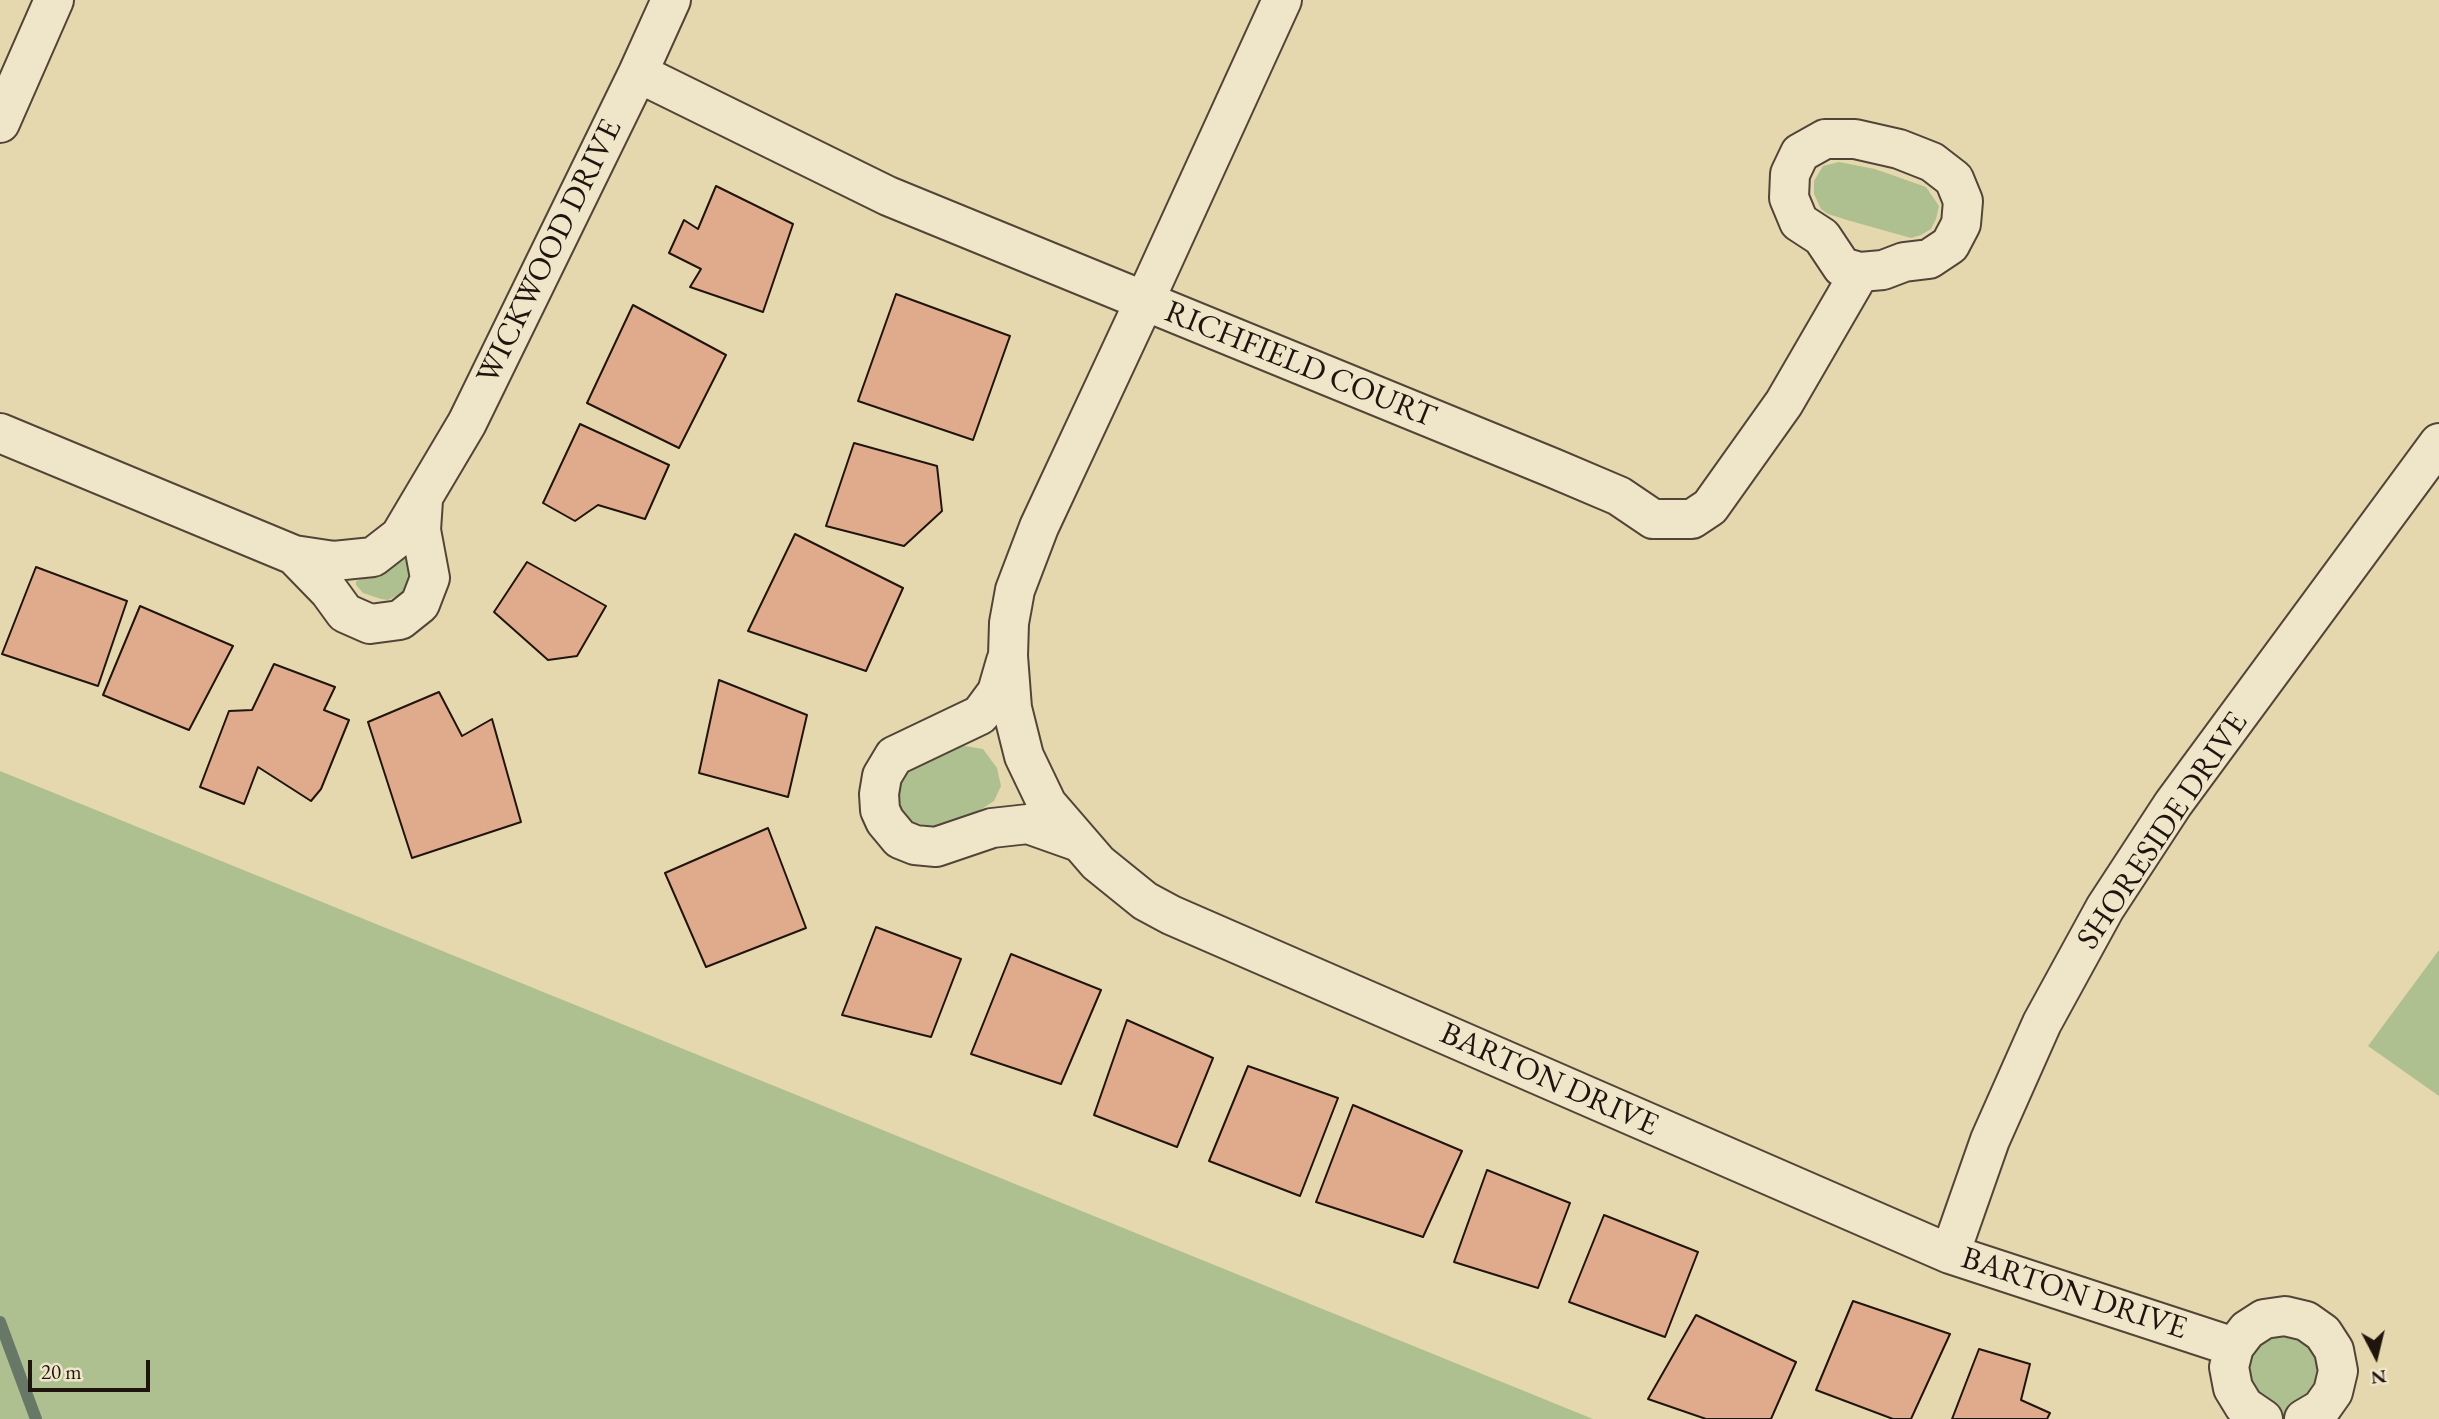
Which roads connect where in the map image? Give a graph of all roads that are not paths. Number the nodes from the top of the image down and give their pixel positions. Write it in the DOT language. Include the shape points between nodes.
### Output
graph roads {
  1 [pos="54,0"];
  2 [pos="671,0"];
  3 [pos="1282,0"];
  4 [pos="638,73"];
  5 [pos="0,123"];
  6 [pos="1860,272"];
  7 [pos="1144,302"];
  8 [pos="0,433"];
  9 [pos="2439,443"];
  10 [pos="423,500"];
  11 [pos="294,555"];
  12 [pos="1008,656"];
  13 [pos="1077,841"];
  14 [pos="1950,1254"];
  15 [pos="2234,1347"];
  16 [pos="2263,1419"];
  17 [pos="2304,1419"];
  1 -- 5 [label="street"];
  2 -- 4 [label="street, WICKWOOD DRIVE"];
  3 -- 7 [label="street"];
  4 -- 7 [label="street, RICHFIELD COURT" via="888,196"];
  4 -- 10 [label="street, WICKWOOD DRIVE" via="478,401"];
  6 -- 6 [label="street" via="1929,260 1950,245 1961,224 1963,201 1954,179 1932,162 1888,146 1825,139 1800,153 1790,174 1789,198 1799,222 1822,237 1842,267"];
  6 -- 7 [label="street, RICHFIELD COURT" via="1784,402 1710,507 1692,519 1653,519 1619,496"];
  7 -- 12 [label="street" via="1039,527 1015,590"];
  8 -- 11 [label="street"];
  9 -- 14 [label="street, SHORESIDE DRIVE" via="2173,804 2105,908 2036,1035 1990,1140"];
  10 -- 11 [label="street, WICKWOOD DRIVE" via="400,536 373,557 334,561"];
  10 -- 11 [label="street, WICKWOOD DRIVE" via="421,530 430,578 420,604 400,620 370,624 345,613"];
  12 -- 13 [label="street, BARTON DRIVE" via="1012,708 1024,756 1047,804"];
  12 -- 13 [label="street" via="997,692 980,715 894,756 882,776 880,810 900,839 915,845 936,846 992,828 1028,824"];
  13 -- 14 [label="street, BARTON DRIVE" via="1120,883 1171,915"];
  14 -- 15 [label="street, BARTON DRIVE"];
  15 -- 16 [label="street" via="2229,1367 2233,1388 2244,1406"];
  15 -- 17 [label="street" via="2247,1330 2264,1319 2286,1316 2306,1321 2323,1333 2334,1350 2337,1371 2333,1391 2321,1409"];
}
